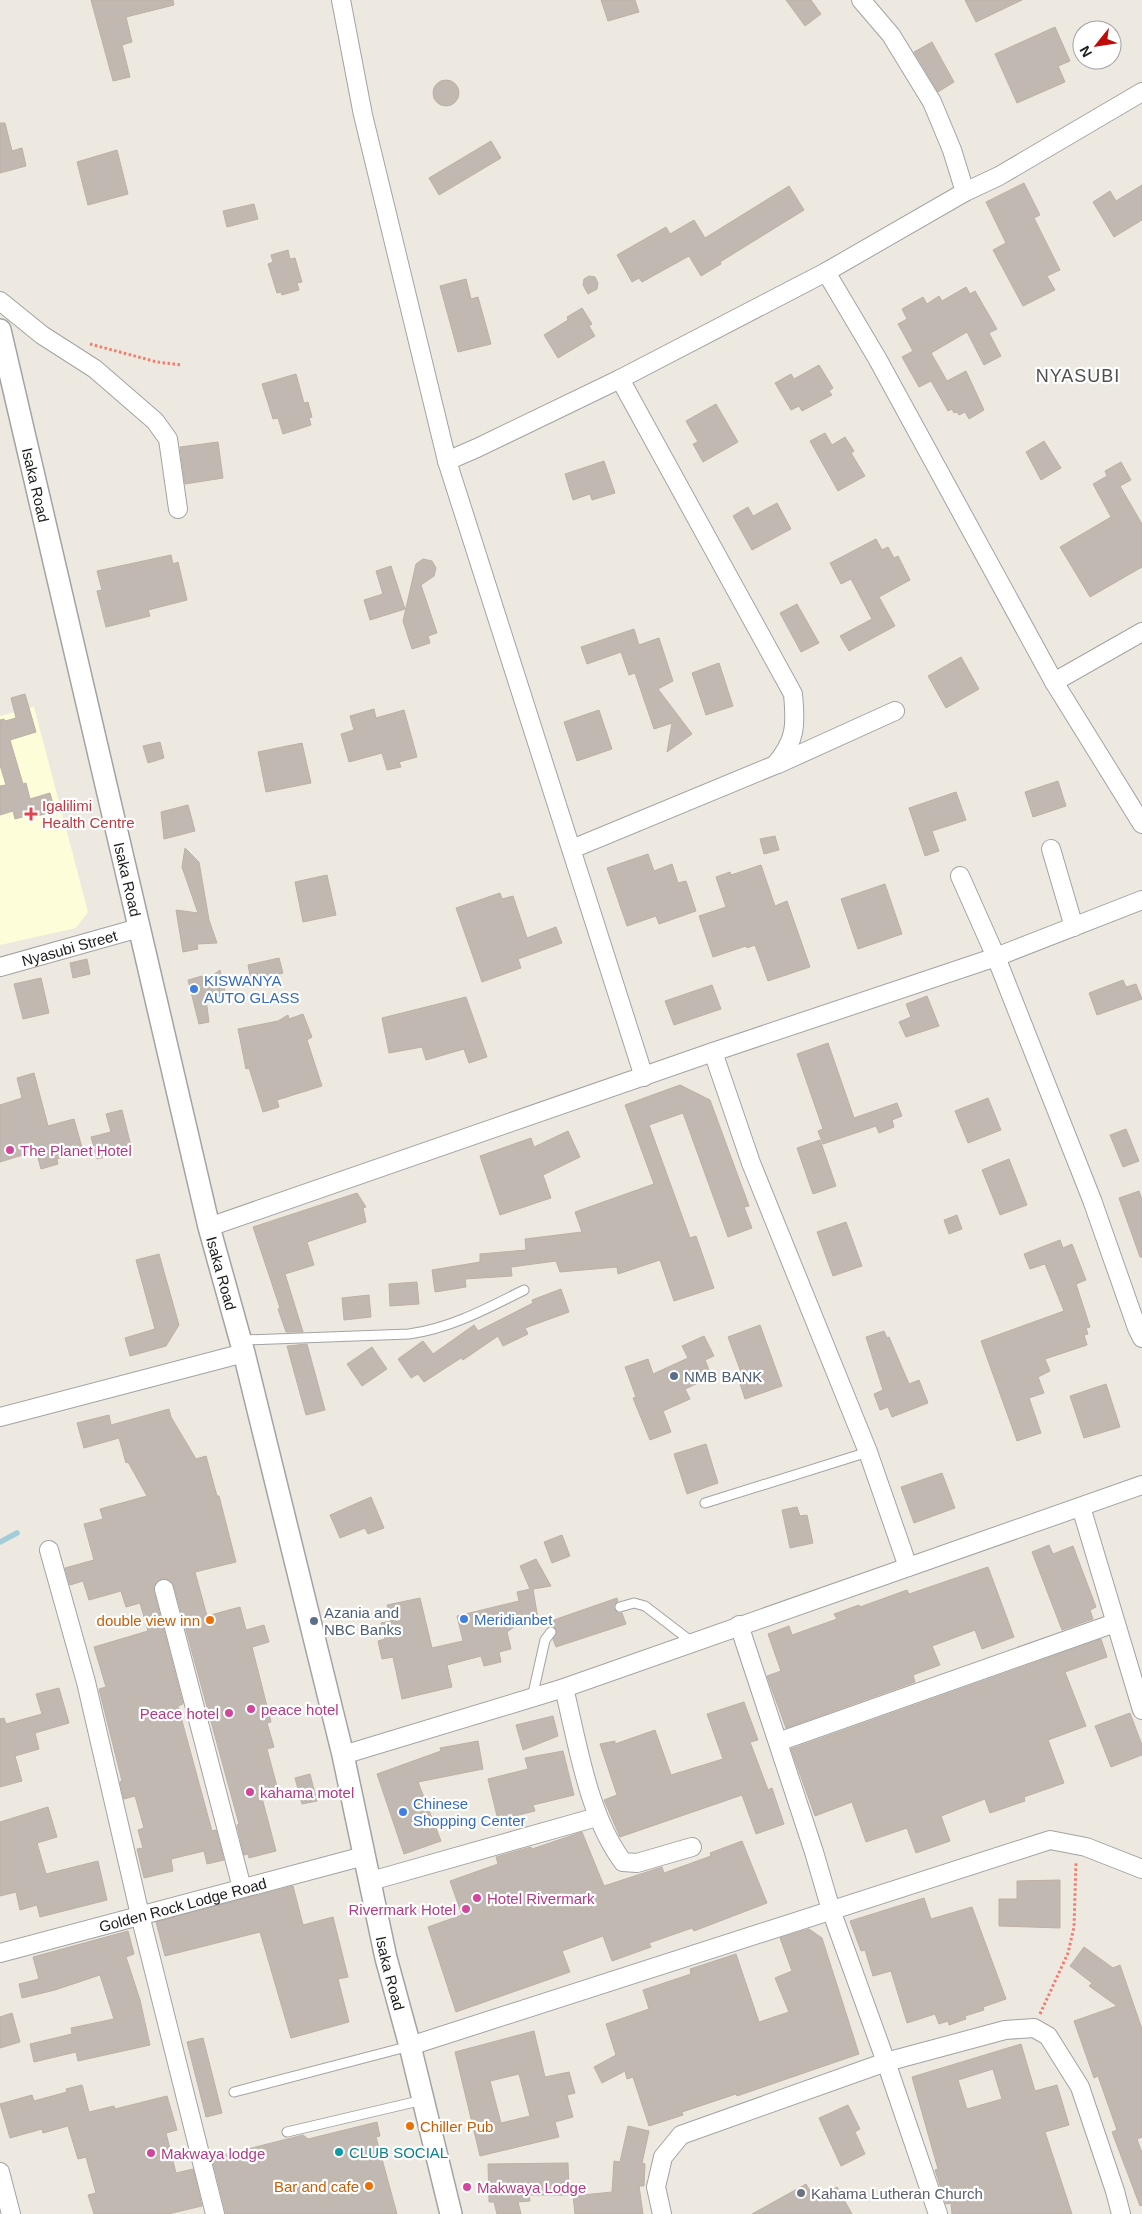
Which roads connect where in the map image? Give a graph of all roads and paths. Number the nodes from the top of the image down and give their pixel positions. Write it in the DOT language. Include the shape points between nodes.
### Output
graph roads {
  1 [pos="341,0"];
  2 [pos="861,0"];
  3 [pos="1142,92"];
  4 [pos="964,192"];
  5 [pos="826,272"];
  6 [pos="0,301"];
  7 [pos="0,330"];
  8 [pos="62,347"];
  9 [pos="182,365"];
  10 [pos="620,380"];
  11 [pos="447,460"];
  12 [pos="178,509"];
  13 [pos="1142,632"];
  14 [pos="1054,682"];
  15 [pos="895,711"];
  16 [pos="775,766"];
  17 [pos="1142,824"];
  18 [pos="572,849"];
  19 [pos="1051,849"];
  20 [pos="960,876"];
  21 [pos="1142,900"];
  22 [pos="1074,927"];
  23 [pos="139,928"];
  24 [pos="996,957"];
  25 [pos="0,967"];
  26 [pos="713,1052"];
  27 [pos="644,1077"];
  28 [pos="209,1227"];
  29 [pos="524,1290"];
  30 [pos="1142,1338"];
  31 [pos="243,1348"];
  32 [pos="0,1417"];
  33 [pos="868,1452"];
  34 [pos="1142,1485"];
  35 [pos="705,1504"];
  36 [pos="1082,1507"];
  37 [pos="49,1550"];
  38 [pos="908,1567"];
  39 [pos="164,1589"];
  40 [pos="620,1607"];
  41 [pos="1115,1623"];
  42 [pos="739,1625"];
  43 [pos="551,1632"];
  44 [pos="692,1642"];
  45 [pos="564,1688"];
  46 [pos="532,1699"];
  47 [pos="1142,1710"];
  48 [pos="778,1742"];
  49 [pos="344,1755"];
  50 [pos="597,1817"];
  51 [pos="1076,1846"];
  52 [pos="692,1847"];
  53 [pos="364,1856"];
  54 [pos="1142,1869"];
  55 [pos="371,1881"];
  56 [pos="242,1888"];
  57 [pos="831,1910"];
  58 [pos="140,1915"];
  59 [pos="0,1953"];
  60 [pos="1034,2028"];
  61 [pos="410,2046"];
  62 [pos="886,2062"];
  63 [pos="234,2092"];
  64 [pos="423,2100"];
  65 [pos="287,2132"];
  66 [pos="0,2172"];
  67 [pos="7,2211"];
  68 [pos="215,2214"];
  69 [pos="451,2214"];
  70 [pos="662,2214"];
  71 [pos="938,2214"];
  72 [pos="1121,2214"];
  1 -- 11 [label="street" via="363,115"];
  2 -- 4 [label="street" via="891,34 932,102 952,150"];
  3 -- 4 [label="street" via="999,176"];
  4 -- 5 [label="street"];
  5 -- 10 [label="street"];
  5 -- 14 [label="street" via="882,367"];
  6 -- 8 [label="street"];
  7 -- 23 [label="street, Isaka Road"];
  8 -- 9 [label="path" via="91,344 156,362"];
  8 -- 12 [label="street" via="95,370 155,421 168,439"];
  10 -- 11 [label="street"];
  10 -- 16 [label="street" via="793,694 793,736 788,751"];
  11 -- 18 [label="street"];
  13 -- 14 [label="street"];
  14 -- 17 [label="street"];
  15 -- 16 [label="street"];
  16 -- 18 [label="street"];
  18 -- 27 [label="street"];
  19 -- 22 [label="street"];
  20 -- 24 [label="street"];
  21 -- 22 [label="street"];
  22 -- 24 [label="street"];
  23 -- 25 [label="street, Nyasubi Street"];
  23 -- 28 [label="street, Isaka Road"];
  24 -- 26 [label="street"];
  24 -- 30 [label="street" via="1092,1200"];
  26 -- 27 [label="street"];
  26 -- 33 [label="street" via="751,1163"];
  27 -- 28 [label="street"];
  28 -- 31 [label="street, Isaka Road"];
  29 -- 31 [label="lane" via="468,1318 432,1330 409,1334 245,1340"];
  31 -- 32 [label="street"];
  31 -- 49 [label="street, Isaka Road"];
  33 -- 35 [label="lane"];
  33 -- 38 [label="street"];
  34 -- 36 [label="street"];
  36 -- 38 [label="street"];
  36 -- 41 [label="street"];
  37 -- 58 [label="street" via="86,1682"];
  38 -- 42 [label="street"];
  39 -- 56 [label="street"];
  40 -- 44 [label="lane" via="634,1603 645,1606"];
  41 -- 47 [label="street"];
  41 -- 48 [label="street"];
  42 -- 44 [label="street"];
  42 -- 48 [label="street"];
  43 -- 46 [label="lane" via="545,1640"];
  44 -- 45 [label="street"];
  45 -- 46 [label="street"];
  45 -- 50 [label="street"];
  46 -- 49 [label="street"];
  48 -- 57 [label="street"];
  49 -- 53 [label="street, Isaka Road"];
  50 -- 52 [label="street" via="612,1848 623,1862 637,1863"];
  50 -- 55 [label="street"];
  51 -- 54 [label="street"];
  51 -- 57 [label="street" via="1050,1840"];
  51 -- 60 [label="path" via="1074,1927 1068,1953"];
  53 -- 55 [label="street, Isaka Road"];
  53 -- 56 [label="street, Golden Rock Lodge Road"];
  55 -- 61 [label="street, Isaka Road" via="386,1958"];
  56 -- 58 [label="street, Golden Rock Lodge Road"];
  57 -- 61 [label="street"];
  57 -- 62 [label="street"];
  58 -- 59 [label="street, Golden Rock Lodge Road"];
  58 -- 68 [label="street"];
  60 -- 62 [label="street" via="1005,2030"];
  60 -- 72 [label="street" via="1048,2036 1080,2087"];
  61 -- 63 [label="lane"];
  61 -- 64 [label="street, Isaka Road"];
  62 -- 70 [label="street" via="681,2135 663,2157 656,2187"];
  62 -- 71 [label="street"];
  64 -- 65 [label="lane"];
  64 -- 69 [label="street, Isaka Road"];
  66 -- 67 [label="street"];
}
